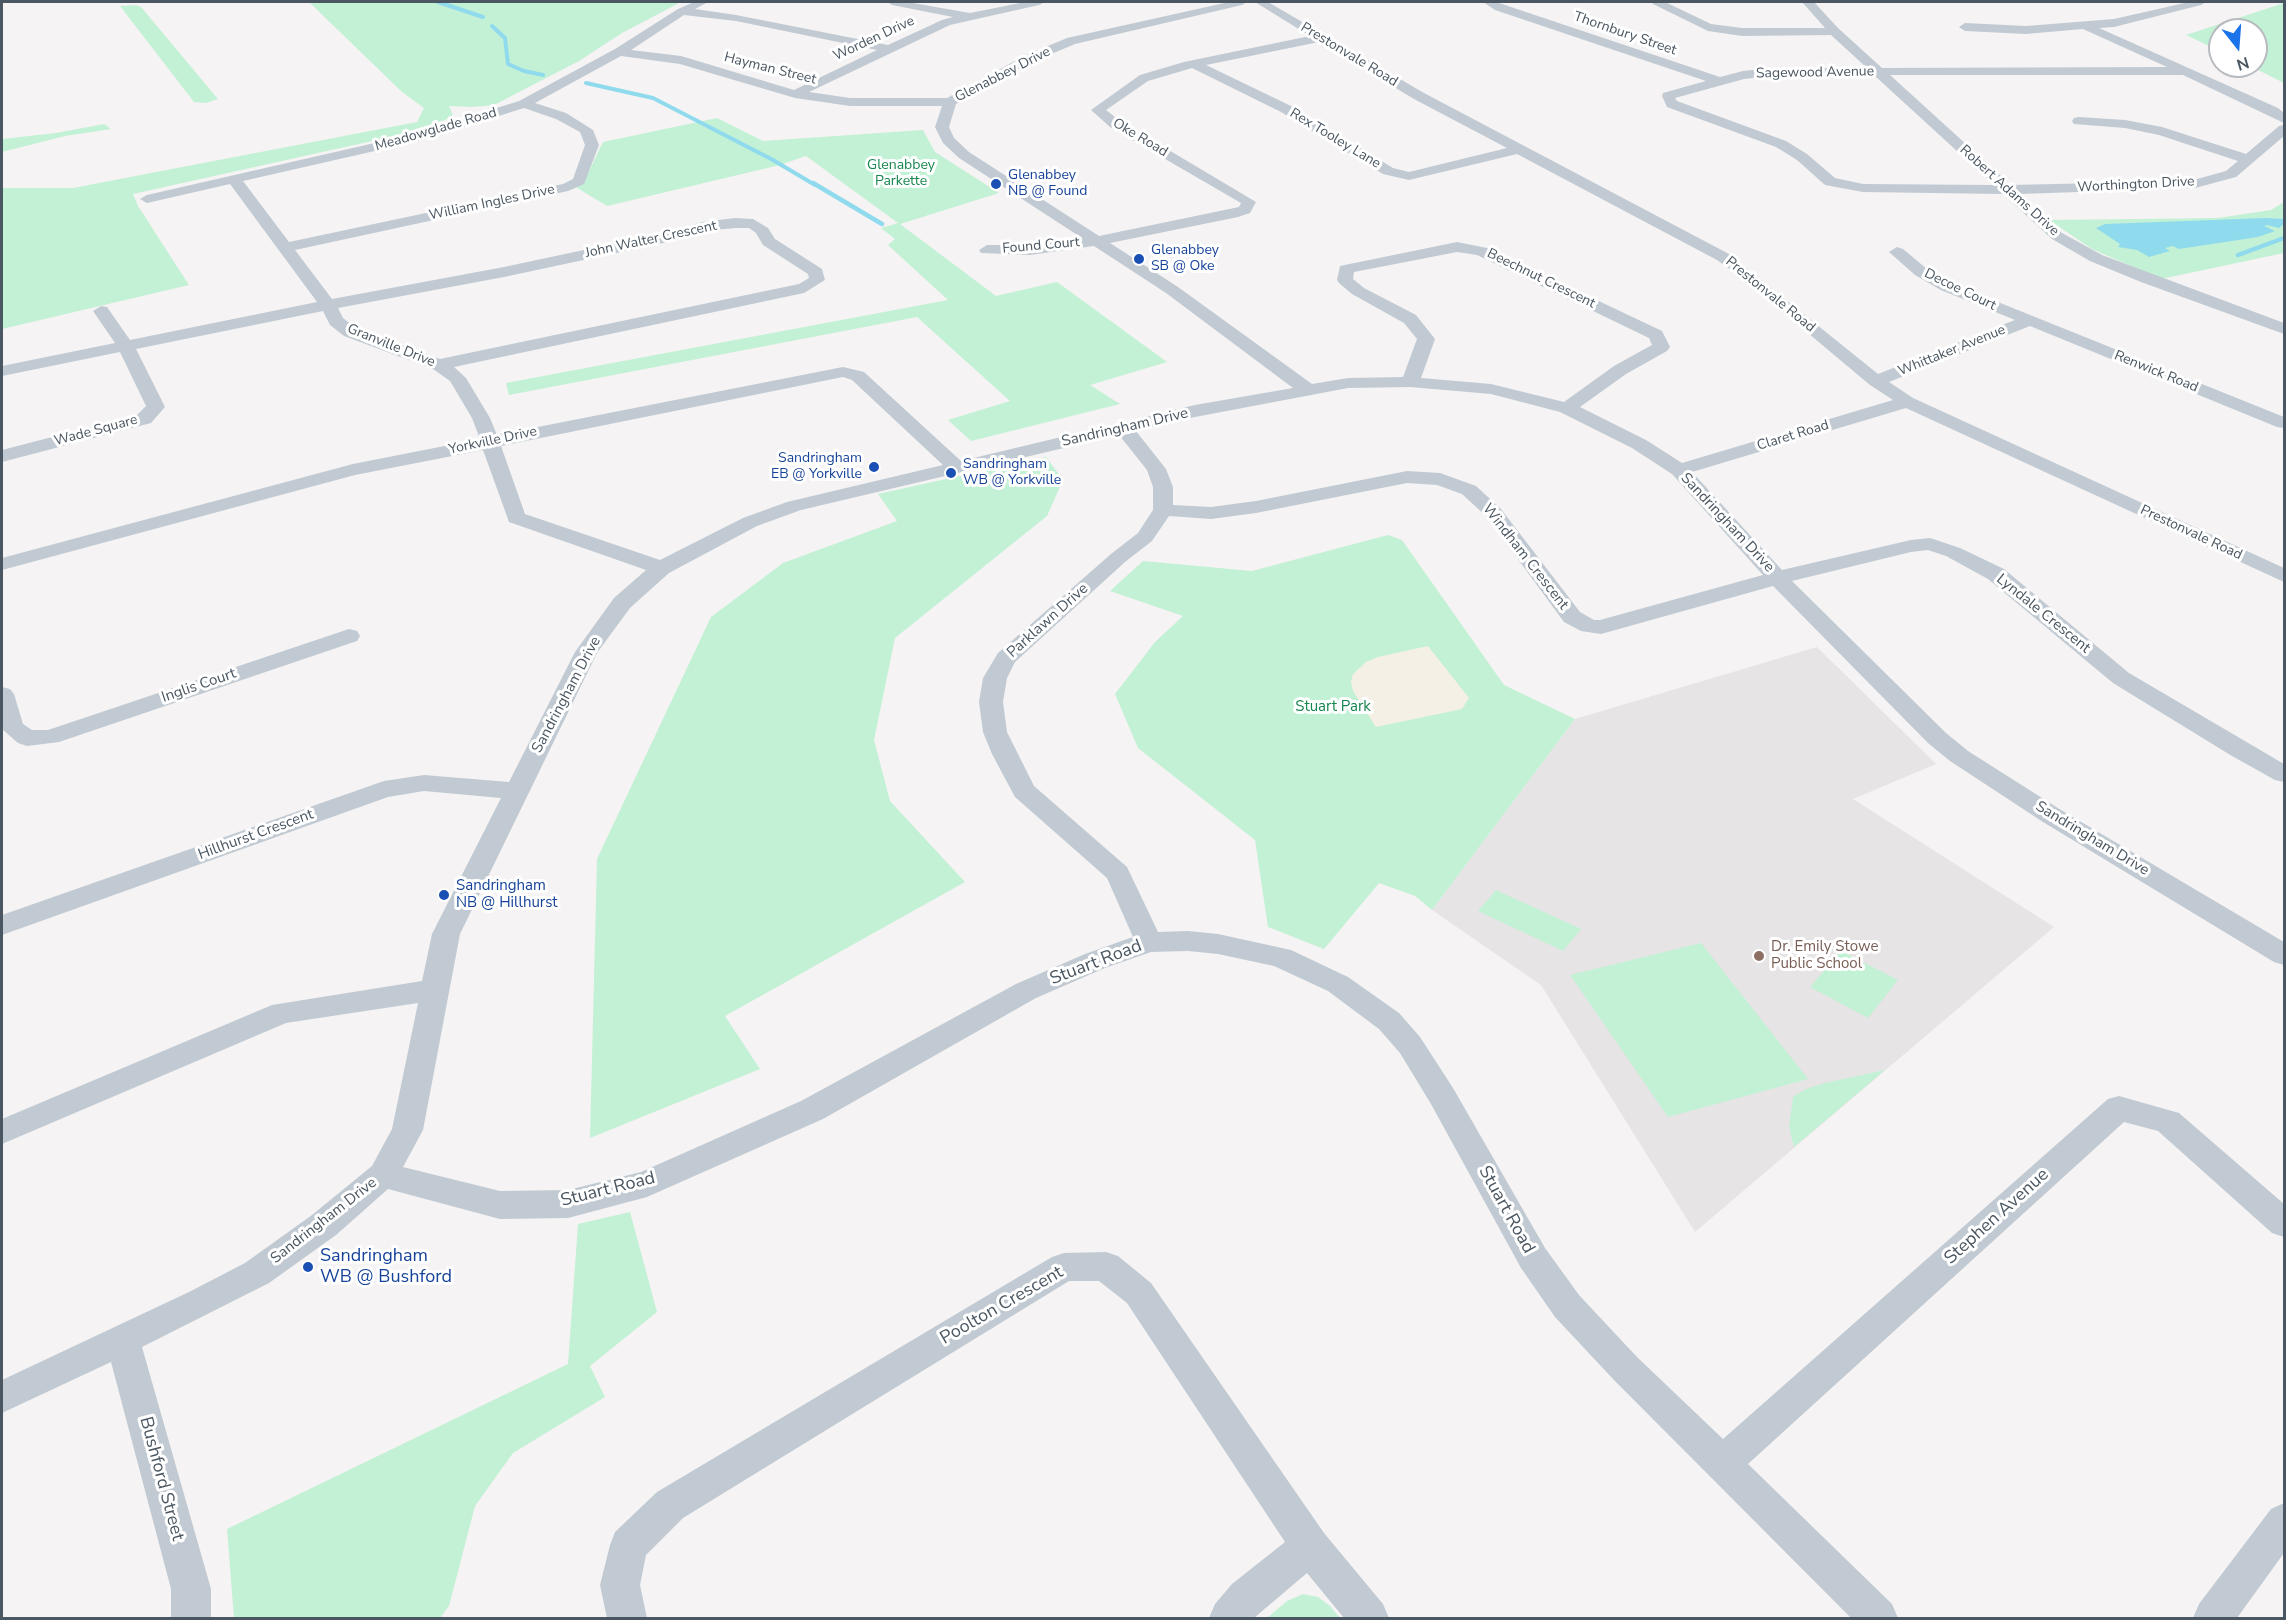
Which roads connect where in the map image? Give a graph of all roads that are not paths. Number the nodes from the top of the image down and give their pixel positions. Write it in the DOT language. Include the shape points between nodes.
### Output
graph roads {
  1 [pos="702,2"];
  2 [pos="892,2"];
  3 [pos="1039,2"];
  4 [pos="1242,2"];
  5 [pos="1261,2"];
  6 [pos="1489,2"];
  7 [pos="1657,2"];
  8 [pos="1808,2"];
  9 [pos="2201,2"];
  10 [pos="682,11"];
  11 [pos="969,17"];
  12 [pos="2085,26"];
  13 [pos="1965,27"];
  14 [pos="1834,31"];
  15 [pos="1320,38"];
  16 [pos="889,49"];
  17 [pos="619,52"];
  18 [pos="1194,64"];
  19 [pos="2185,71"];
  20 [pos="1878,73"];
  21 [pos="1718,81"];
  22 [pos="795,94"];
  23 [pos="950,102"];
  24 [pos="524,104"];
  25 [pos="2284,119"];
  26 [pos="2079,121"];
  27 [pos="2284,129"];
  28 [pos="1519,149"];
  29 [pos="2249,160"];
  30 [pos="234,179"];
  31 [pos="2006,190"];
  32 [pos="147,198"];
  33 [pos="1096,241"];
  34 [pos="285,247"];
  35 [pos="987,250"];
  36 [pos="1897,252"];
  37 [pos="328,305"];
  38 [pos="101,311"];
  39 [pos="2284,312"];
  40 [pos="2257,319"];
  41 [pos="2028,321"];
  42 [pos="2284,329"];
  43 [pos="126,347"];
  44 [pos="439,365"];
  45 [pos="2,371"];
  46 [pos="1876,381"];
  47 [pos="1410,382"];
  48 [pos="1308,390"];
  49 [pos="1907,402"];
  50 [pos="1567,408"];
  51 [pos="2284,423"];
  52 [pos="1124,428"];
  53 [pos="490,441"];
  54 [pos="2,456"];
  55 [pos="957,467"];
  56 [pos="1678,470"];
  57 [pos="223,503"];
  58 [pos="1163,510"];
  59 [pos="238,522"];
  60 [pos="2,564"];
  61 [pos="661,568"];
  62 [pos="2284,576"];
  63 [pos="1777,578"];
  64 [pos="349,636"];
  65 [pos="2,694"];
  66 [pos="2284,774"];
  67 [pos="516,791"];
  68 [pos="2,925"];
  69 [pos="1149,942"];
  70 [pos="2284,955"];
  71 [pos="436,990"];
  72 [pos="2,1132"];
  73 [pos="383,1175"];
  74 [pos="2284,1222"];
  75 [pos="123,1340"];
  76 [pos="2,1397"];
  77 [pos="1723,1463"];
  78 [pos="2284,1522"];
  79 [pos="1310,1546"];
  80 [pos="191,1618"];
  81 [pos="627,1618"];
  82 [pos="1229,1618"];
  83 [pos="1369,1618"];
  84 [pos="1878,1618"];
  85 [pos="2212,1618"];
  1 -- 10 [label="street, Meadowglade Road"];
  2 -- 11 [label="street"];
  3 -- 11 [label="street, Worden Drive"];
  4 -- 23 [label="street, Glenabbey Drive" via="1071,41"];
  5 -- 15 [label="street, Prestonvale Road"];
  6 -- 21 [label="street, Thornbury Street"];
  7 -- 14 [label="street" via="1708,27 1742,32"];
  8 -- 14 [label="street, Robert Adams Drive"];
  9 -- 12 [label="street" via="2141,18"];
  10 -- 16 [label="street"];
  10 -- 17 [label="street, Meadowglade Road"];
  11 -- 16 [label="street, Worden Drive" via="946,22"];
  12 -- 13 [label="street" via="2026,30"];
  12 -- 19 [label="street"];
  14 -- 20 [label="street, Robert Adams Drive"];
  15 -- 18 [label="street, Oke Road"];
  15 -- 28 [label="street, Prestonvale Road"];
  16 -- 22 [label="street, Worden Drive"];
  17 -- 22 [label="street, Hayman Street" via="681,60"];
  17 -- 24 [label="street, Meadowglade Road"];
  18 -- 28 [label="street, Rex Tooley Lane" via="1286,109 1388,171 1409,176"];
  18 -- 33 [label="street, Oke Road" via="1144,78 1098,110 1115,124 1249,202 1245,210"];
  19 -- 20 [label="street, Sagewood Avenue"];
  19 -- 25 [label="street"];
  20 -- 21 [label="street, Sagewood Avenue" via="1772,72"];
  20 -- 31 [label="street, Robert Adams Drive"];
  21 -- 31 [label="street, Sagewood Avenue" via="1668,96 1672,104 1781,144 1830,182 1863,188"];
  22 -- 23 [label="street, Hayman Street" via="850,102"];
  23 -- 33 [label="street, Glenabbey Drive" via="942,127 948,140 964,155"];
  24 -- 30 [label="street, Meadowglade Road" via="418,137"];
  24 -- 34 [label="street, William Ingles Drive" via="561,116 586,130 592,145 579,181 568,187"];
  26 -- 29 [label="street" via="2162,131"];
  27 -- 29 [label="street, Worthington Drive"];
  28 -- 46 [label="street, Prestonvale Road" via="1723,257"];
  29 -- 31 [label="street, Worthington Drive" via="2231,174 2190,185"];
  30 -- 32 [label="street, Meadowglade Road"];
  30 -- 34 [label="street, Granville Drive"];
  31 -- 40 [label="street, Robert Adams Drive" via="2057,236 2096,258"];
  33 -- 35 [label="street, Found Court" via="1030,250"];
  33 -- 48 [label="street, Glenabbey Drive" via="1172,290"];
  34 -- 37 [label="street, Granville Drive"];
  36 -- 41 [label="street, Decoe Court" via="1939,283"];
  37 -- 43 [label="street"];
  37 -- 44 [label="street, Granville Drive" via="336,321 350,332"];
  37 -- 44 [label="street, John Walter Crescent" via="735,223 753,225 763,231 768,242 816,272 817,280 804,288"];
  38 -- 43 [label="street"];
  39 -- 40 [label="street"];
  40 -- 42 [label="street, Robert Adams Drive"];
  41 -- 46 [label="street, Whittaker Avenue"];
  41 -- 51 [label="street, Renwick Road"];
  43 -- 45 [label="street"];
  43 -- 54 [label="street, Wade Square" via="156,407 144,418"];
  44 -- 53 [label="street, Granville Drive" via="457,378"];
  46 -- 49 [label="street, Prestonvale Road"];
  47 -- 48 [label="street, Sandringham Drive" via="1348,383"];
  47 -- 50 [label="street, Sandringham Drive" via="1491,389"];
  47 -- 50 [label="street, Beechnut Crescent" via="1426,339 1410,319 1345,280 1346,269 1457,247 1481,251 1656,335 1661,347 1620,370"];
  48 -- 52 [label="street, Sandringham Drive"];
  49 -- 56 [label="street, Claret Road"];
  49 -- 62 [label="street, Prestonvale Road"];
  50 -- 56 [label="street, Sandringham Drive" via="1639,444"];
  52 -- 55 [label="street, Sandringham Drive"];
  52 -- 58 [label="street" via="1156,469 1163,487"];
  53 -- 55 [label="street, Yorkville Drive" via="843,372 858,376"];
  53 -- 57 [label="street, Yorkville Drive"];
  53 -- 61 [label="street, Granville Drive" via="516,518"];
  55 -- 61 [label="street, Sandringham Drive" via="794,506 750,522"];
  56 -- 63 [label="street, Sandringham Drive"];
  57 -- 59 [label="street"];
  57 -- 60 [label="street, Yorkville Drive"];
  58 -- 63 [label="street, Windham Crescent" via="1211,513 1407,477 1440,479 1469,490 1494,513 1572,618 1589,627 1601,627"];
  58 -- 69 [label="street, Parklawn Drive" via="1145,537 1006,658 995,678 991,702 995,732 1024,791 1118,873"];
  61 -- 67 [label="street, Sandringham Drive" via="621,603 586,652"];
  63 -- 66 [label="street, Lyndale Crescent" via="1911,546 1930,544 1953,552 1996,574 2121,678"];
  63 -- 70 [label="street, Sandringham Drive" via="1959,756"];
  64 -- 65 [label="street, Inglis Court" via="50,737 27,738 12,727"];
  67 -- 68 [label="street, Hillhurst Crescent" via="424,783 384,789"];
  67 -- 71 [label="street, Sandringham Drive" via="446,934"];
  69 -- 73 [label="street, Stuart Road" via="1026,991 812,1110 647,1184 568,1204 500,1205"];
  69 -- 77 [label="street, Stuart Road" via="1218,944 1281,957 1338,984 1389,1021 1415,1053 1533,1258 1567,1306"];
  71 -- 72 [label="street" via="282,1013"];
  71 -- 73 [label="street, Sandringham Drive" via="407,1130"];
  73 -- 75 [label="street, Sandringham Drive" via="324,1225 256,1273"];
  74 -- 77 [label="street, Stephen Avenue" via="2168,1122 2119,1108"];
  75 -- 76 [label="street, Sandringham Drive"];
  75 -- 80 [label="street, Bushford Street" via="191,1589"];
  77 -- 84 [label="street, Stuart Road"];
  78 -- 85 [label="street"];
  79 -- 81 [label="street, Poolton Crescent" via="1139,1293 1106,1266 1064,1267 670,1505 629,1545 620,1585"];
  79 -- 82 [label="street" via="1246,1598"];
  79 -- 83 [label="street, Poolton Crescent"];
}
